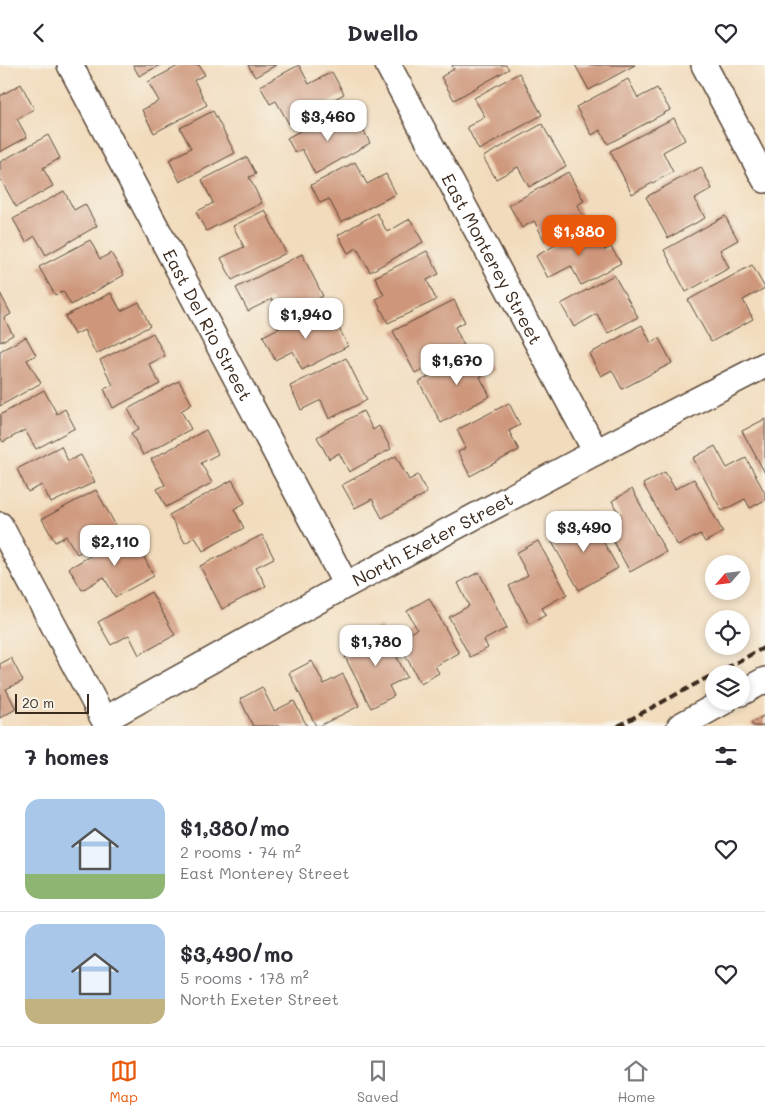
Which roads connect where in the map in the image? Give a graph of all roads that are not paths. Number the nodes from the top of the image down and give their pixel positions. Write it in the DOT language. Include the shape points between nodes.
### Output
graph roads {
  1 [pos="70,65"];
  2 [pos="388,65"];
  3 [pos="704,65"];
  4 [pos="765,180"];
  5 [pos="765,365"];
  6 [pos="596,452"];
  7 [pos="0,525"];
  8 [pos="346,585"];
  9 [pos="765,680"];
  10 [pos="750,688"];
  11 [pos="709,710"];
  12 [pos="680,726"];
  1 -- 8 [label="street, East Del Rio Street"];
  2 -- 6 [label="street, East Monterey Street"];
  3 -- 4 [label="street"];
  5 -- 6 [label="street, North Exeter Street"];
  6 -- 8 [label="street, North Exeter Street"];
  7 -- 8 [label="street, North Exeter Street" via="104,720"];
  9 -- 10 [label="street"];
  11 -- 12 [label="street"];
}
